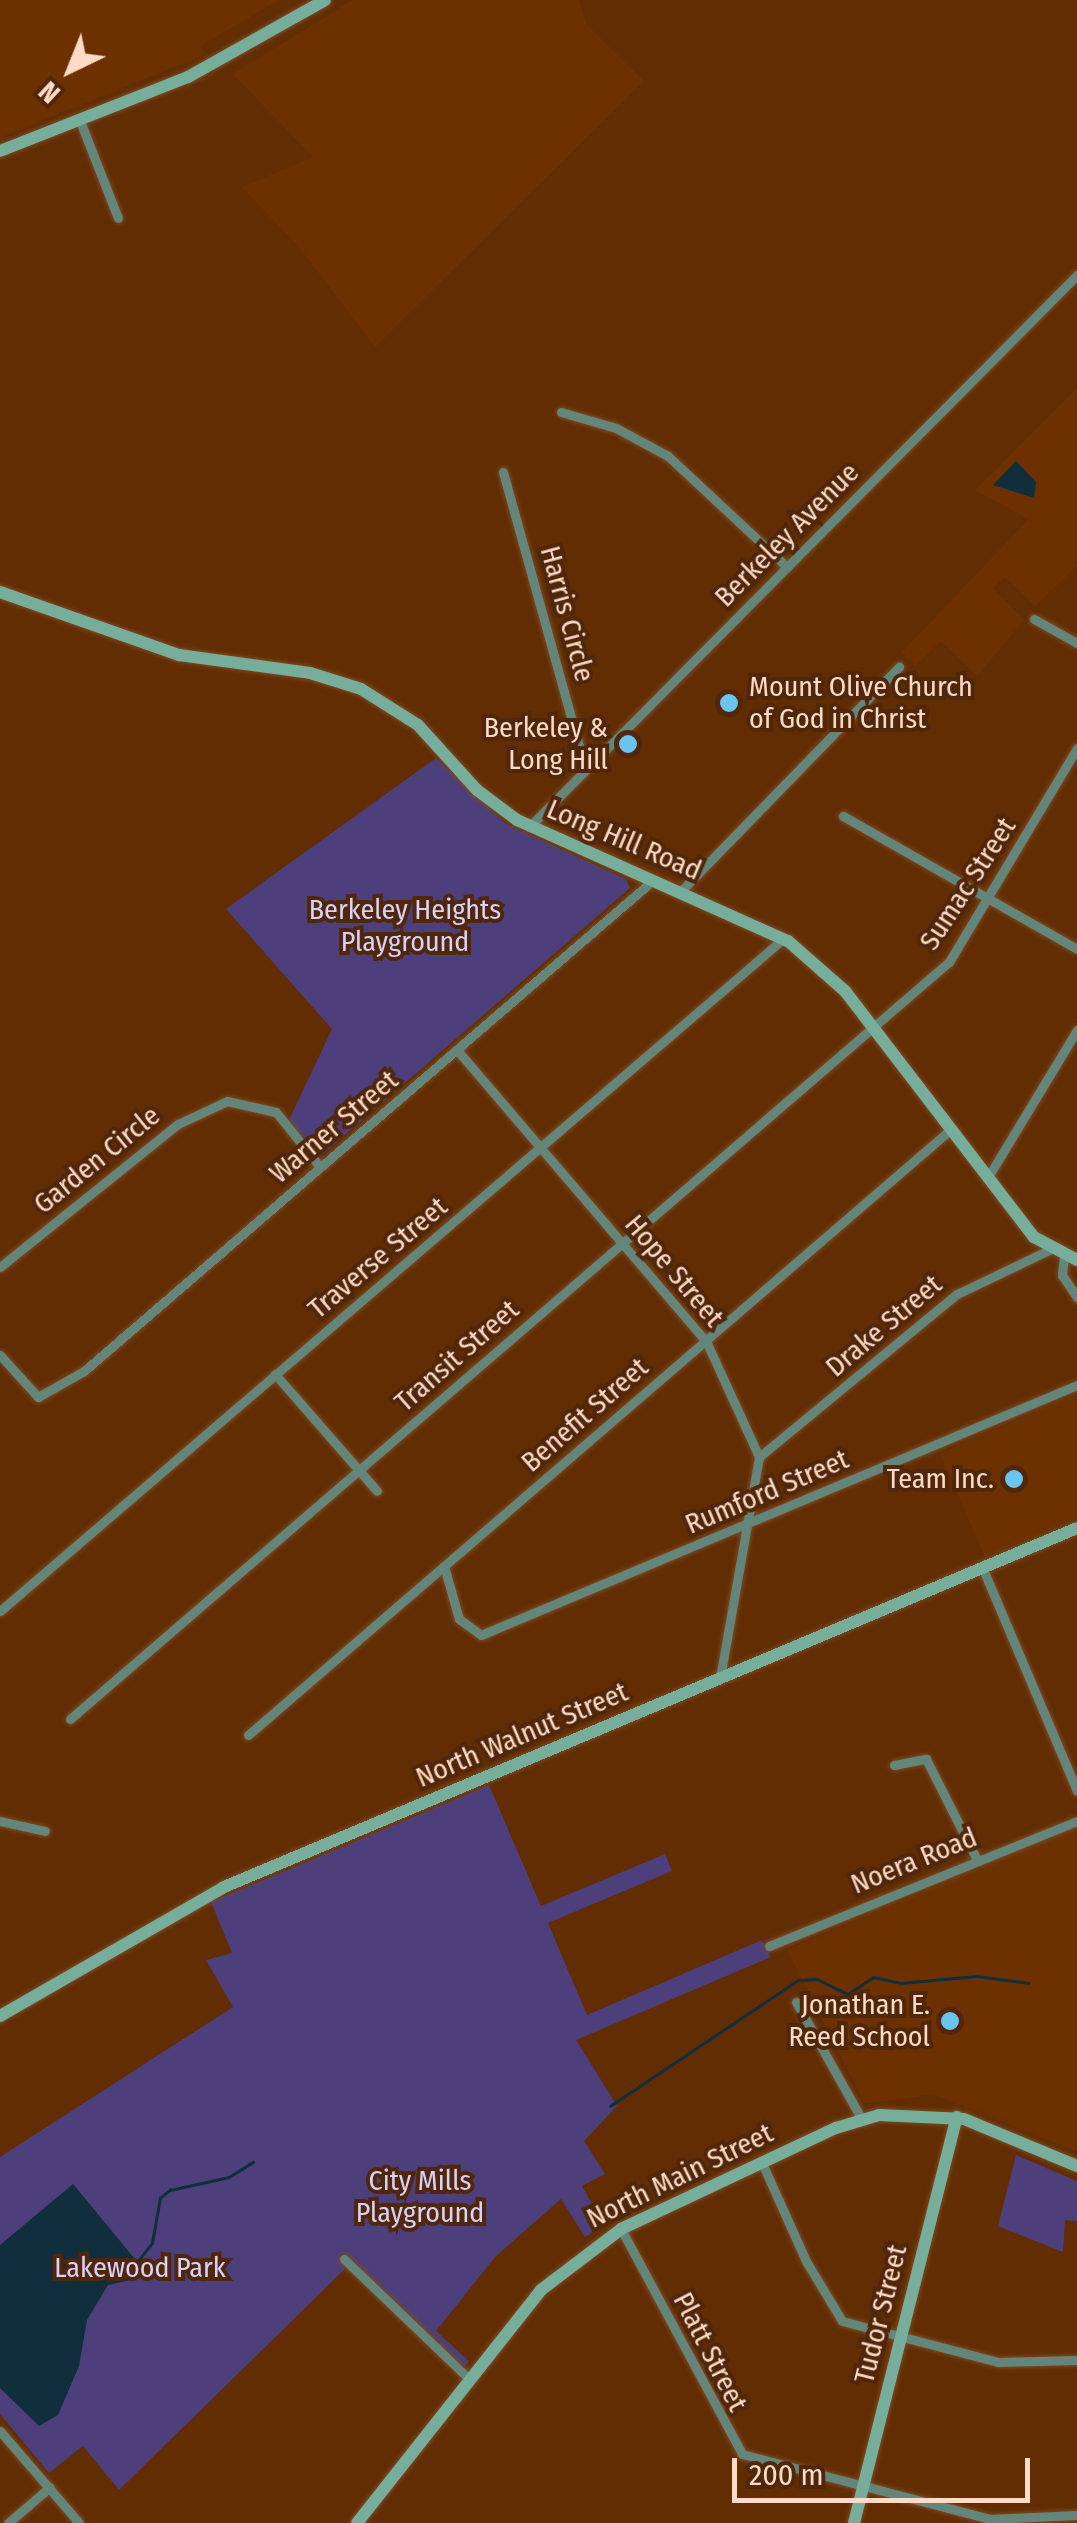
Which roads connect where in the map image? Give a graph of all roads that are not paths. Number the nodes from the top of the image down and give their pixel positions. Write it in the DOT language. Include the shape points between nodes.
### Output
graph roads {
  1 [pos="325,0"];
  2 [pos="80,121"];
  3 [pos="0,151"];
  4 [pos="118,218"];
  5 [pos="1077,275"];
  6 [pos="561,412"];
  7 [pos="503,472"];
  8 [pos="787,566"];
  9 [pos="0,592"];
  10 [pos="1034,619"];
  11 [pos="1077,643"];
  12 [pos="899,667"];
  13 [pos="1077,748"];
  14 [pos="585,768"];
  15 [pos="843,816"];
  16 [pos="529,827"];
  17 [pos="652,880"];
  18 [pos="681,891"];
  19 [pos="990,900"];
  20 [pos="784,938"];
  21 [pos="1077,950"];
  22 [pos="874,1028"];
  23 [pos="1077,1030"];
  24 [pos="458,1050"];
  25 [pos="951,1129"];
  26 [pos="540,1150"];
  27 [pos="320,1168"];
  28 [pos="988,1178"];
  29 [pos="622,1244"];
  30 [pos="1049,1250"];
  31 [pos="1070,1258"];
  32 [pos="0,1267"];
  33 [pos="1077,1297"];
  34 [pos="706,1341"];
  35 [pos="0,1354"];
  36 [pos="275,1374"];
  37 [pos="1077,1385"];
  38 [pos="759,1457"];
  39 [pos="358,1470"];
  40 [pos="376,1491"];
  41 [pos="747,1524"];
  42 [pos="1077,1528"];
  43 [pos="444,1566"];
  44 [pos="982,1568"];
  45 [pos="0,1611"];
  46 [pos="720,1679"];
  47 [pos="70,1719"];
  48 [pos="248,1735"];
  49 [pos="894,1765"];
  50 [pos="1077,1791"];
  51 [pos="0,1813"];
  52 [pos="0,1821"];
  53 [pos="1077,1822"];
  54 [pos="45,1831"];
  55 [pos="976,1858"];
  56 [pos="770,1946"];
  57 [pos="796,2002"];
  58 [pos="0,2016"];
  59 [pos="957,2117"];
  60 [pos="861,2118"];
  61 [pos="762,2163"];
  62 [pos="1077,2166"];
  63 [pos="621,2229"];
  64 [pos="344,2259"];
  65 [pos="901,2338"];
  66 [pos="1077,2360"];
  67 [pos="470,2380"];
  68 [pos="0,2431"];
  69 [pos="50,2487"];
  70 [pos="863,2488"];
  71 [pos="1077,2515"];
  72 [pos="968,2519"];
  73 [pos="8,2523"];
  74 [pos="79,2523"];
  75 [pos="357,2523"];
  76 [pos="854,2523"];
  1 -- 2 [label="main road" via="211,66"];
  2 -- 3 [label="main road"];
  2 -- 4 [label="street"];
  5 -- 8 [label="street, Berkeley Avenue"];
  6 -- 8 [label="street" via="616,428 668,456"];
  7 -- 14 [label="street, Harris Circle"];
  8 -- 14 [label="street, Berkeley Avenue"];
  9 -- 16 [label="main road, Long Hill Road" via="166,651 310,673 361,689 407,716 477,790"];
  10 -- 11 [label="street"];
  12 -- 18 [label="street"];
  13 -- 19 [label="street, Sumac Street"];
  14 -- 16 [label="street, Berkeley Avenue"];
  15 -- 19 [label="street"];
  16 -- 17 [label="main road, Long Hill Road"];
  17 -- 18 [label="main road, Long Hill Road"];
  17 -- 24 [label="street, Warner Street"];
  18 -- 20 [label="main road, Long Hill Road"];
  19 -- 21 [label="street"];
  19 -- 22 [label="street, Sumac Street" via="949,962"];
  20 -- 22 [label="main road, Long Hill Road" via="824,968"];
  20 -- 26 [label="street, Traverse Street"];
  22 -- 25 [label="main road, Long Hill Road"];
  22 -- 29 [label="street, Transit Street"];
  23 -- 28 [label="street"];
  24 -- 26 [label="street, Hope Street"];
  24 -- 27 [label="street, Warner Street"];
  25 -- 28 [label="main road, Long Hill Road"];
  25 -- 34 [label="street, Benefit Street"];
  26 -- 29 [label="street, Hope Street"];
  26 -- 36 [label="street, Traverse Street"];
  27 -- 32 [label="street, Garden Circle" via="276,1112 228,1101 178,1124"];
  27 -- 35 [label="street, Warner Street" via="84,1371 38,1397"];
  28 -- 30 [label="main road, Long Hill Road"];
  29 -- 34 [label="street, Hope Street"];
  29 -- 39 [label="street, Transit Street"];
  30 -- 31 [label="main road, Long Hill Road"];
  30 -- 38 [label="street, Drake Street" via="957,1294"];
  31 -- 33 [label="street" via="1062,1275"];
  34 -- 38 [label="street, Hope Street"];
  34 -- 43 [label="street, Benefit Street"];
  36 -- 39 [label="street"];
  36 -- 45 [label="street, Traverse Street"];
  37 -- 41 [label="street, Rumford Street"];
  38 -- 41 [label="street"];
  39 -- 40 [label="street"];
  39 -- 47 [label="street, Transit Street"];
  41 -- 43 [label="street, Rumford Street" via="473,1635 458,1619"];
  41 -- 46 [label="street"];
  42 -- 44 [label="main road, North Walnut Street"];
  43 -- 48 [label="street, Benefit Street"];
  44 -- 46 [label="main road, North Walnut Street"];
  44 -- 50 [label="street"];
  46 -- 58 [label="main road, North Walnut Street" via="202,1897"];
  49 -- 55 [label="street" via="923,1757"];
  51 -- 52 [label="street"];
  52 -- 54 [label="street"];
  53 -- 55 [label="street, Noera Road"];
  55 -- 56 [label="street, Noera Road"];
  57 -- 60 [label="street"];
  59 -- 60 [label="main road, North Main Street" via="906,2112"];
  59 -- 62 [label="main road, North Main Street"];
  59 -- 65 [label="main road, Tudor Street"];
  60 -- 61 [label="main road, North Main Street"];
  61 -- 63 [label="main road, North Main Street"];
  61 -- 65 [label="street" via="837,2316"];
  63 -- 67 [label="main road, North Main Street" via="551,2280"];
  63 -- 70 [label="street, Platt Street" via="738,2451"];
  64 -- 67 [label="street"];
  65 -- 66 [label="street" via="1007,2363"];
  65 -- 70 [label="main road, Tudor Street"];
  67 -- 75 [label="main road, North Main Street"];
  68 -- 69 [label="street"];
  69 -- 73 [label="street"];
  69 -- 74 [label="street"];
  70 -- 72 [label="street, Platt Street"];
  70 -- 76 [label="main road, Tudor Street"];
  71 -- 72 [label="street, Platt Street"];
}
